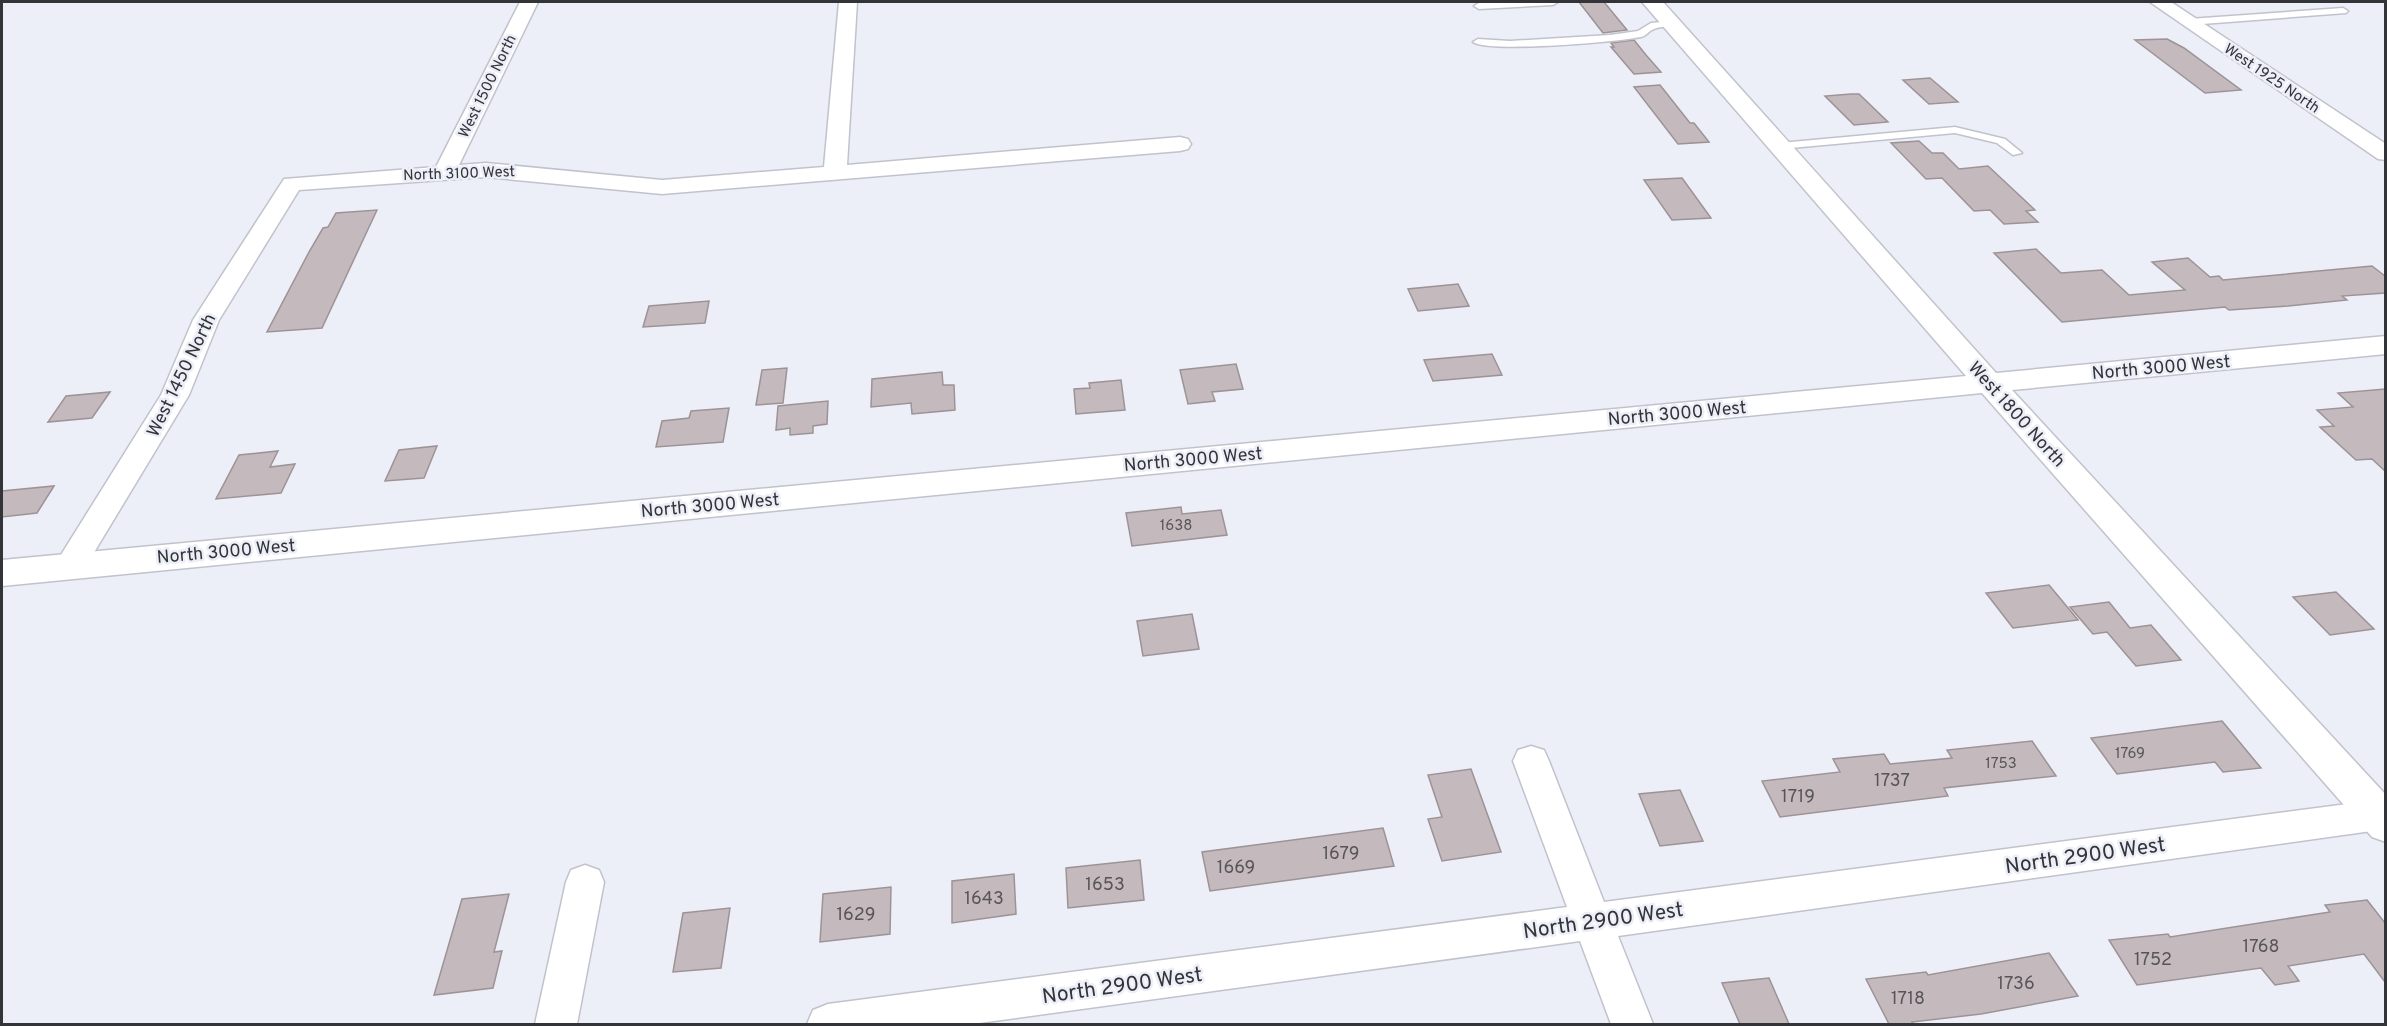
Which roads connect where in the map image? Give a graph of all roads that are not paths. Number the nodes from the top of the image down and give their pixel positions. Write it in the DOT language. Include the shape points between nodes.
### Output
graph roads {
  1 [pos="529,2"];
  2 [pos="848,2"];
  3 [pos="1553,2"];
  4 [pos="1652,2"];
  5 [pos="2158,2"];
  6 [pos="1479,6"];
  7 [pos="2343,11"];
  8 [pos="2189,22"];
  9 [pos="1672,24"];
  10 [pos="1478,42"];
  11 [pos="1180,144"];
  12 [pos="1780,146"];
  13 [pos="2017,153"];
  14 [pos="2385,154"];
  15 [pos="445,171"];
  16 [pos="835,172"];
  17 [pos="292,184"];
  18 [pos="2385,345"];
  19 [pos="1989,383"];
  20 [pos="70,566"];
  21 [pos="2,573"];
  22 [pos="1531,761"];
  23 [pos="2382,820"];
  24 [pos="585,882"];
  25 [pos="1592,922"];
  26 [pos="556,1024"];
  27 [pos="828,1024"];
  28 [pos="1632,1024"];
  1 -- 15 [label="street, West 1500 North"];
  2 -- 16 [label="street"];
  3 -- 6 [label="lane"];
  4 -- 9 [label="main road, West 1800 North"];
  5 -- 8 [label="street, West 1925 North"];
  7 -- 8 [label="lane"];
  8 -- 14 [label="street, West 1925 North"];
  9 -- 10 [label="lane" via="1610,39"];
  9 -- 12 [label="main road, West 1800 North"];
  11 -- 16 [label="street, North 3100 West"];
  12 -- 13 [label="lane" via="1955,130 2001,141"];
  12 -- 19 [label="main road, West 1800 North"];
  15 -- 16 [label="street, North 3100 West" via="526,171 662,187"];
  15 -- 17 [label="street, North 3100 West"];
  17 -- 20 [label="street, West 1450 North" via="206,320 161,421"];
  18 -- 19 [label="main road, North 3000 West"];
  19 -- 20 [label="main road, North 3000 West"];
  19 -- 23 [label="main road, West 1800 North"];
  20 -- 21 [label="main road, North 3000 West"];
  22 -- 25 [label="street"];
  23 -- 25 [label="street, North 2900 West"];
  24 -- 26 [label="street"];
  25 -- 27 [label="street, North 2900 West"];
  25 -- 28 [label="street"];
}
